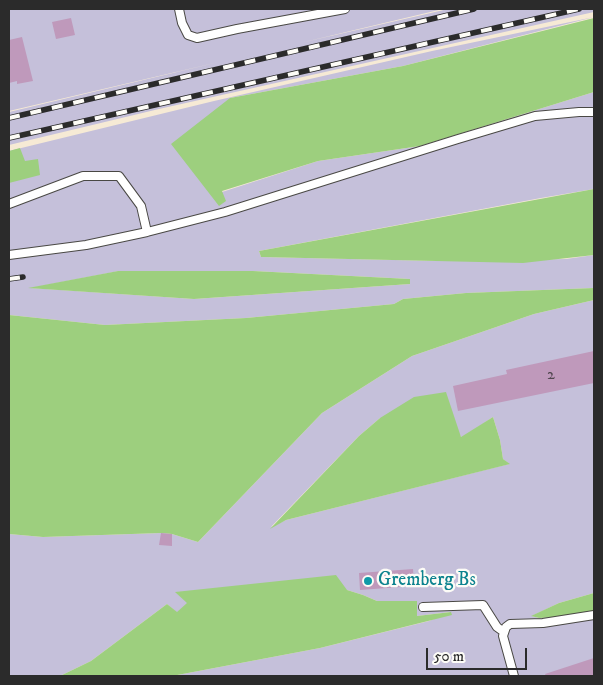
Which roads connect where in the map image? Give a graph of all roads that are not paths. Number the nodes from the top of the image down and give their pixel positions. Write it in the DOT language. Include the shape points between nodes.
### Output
graph roads {
  1 [pos="179,9"];
  2 [pos="345,9"];
  3 [pos="594,112"];
  4 [pos="9,204"];
  5 [pos="147,232"];
  6 [pos="9,255"];
  7 [pos="423,607"];
  8 [pos="594,615"];
  9 [pos="504,632"];
  10 [pos="514,676"];
  1 -- 2 [label="lane" via="188,35 197,38"];
  3 -- 5 [label="lane" via="535,116 225,212"];
  4 -- 5 [label="lane" via="82,176 119,176 141,206"];
  5 -- 6 [label="lane" via="86,245"];
  7 -- 9 [label="lane" via="483,605"];
  8 -- 9 [label="lane" via="543,623 510,624"];
  9 -- 10 [label="lane"];
}
